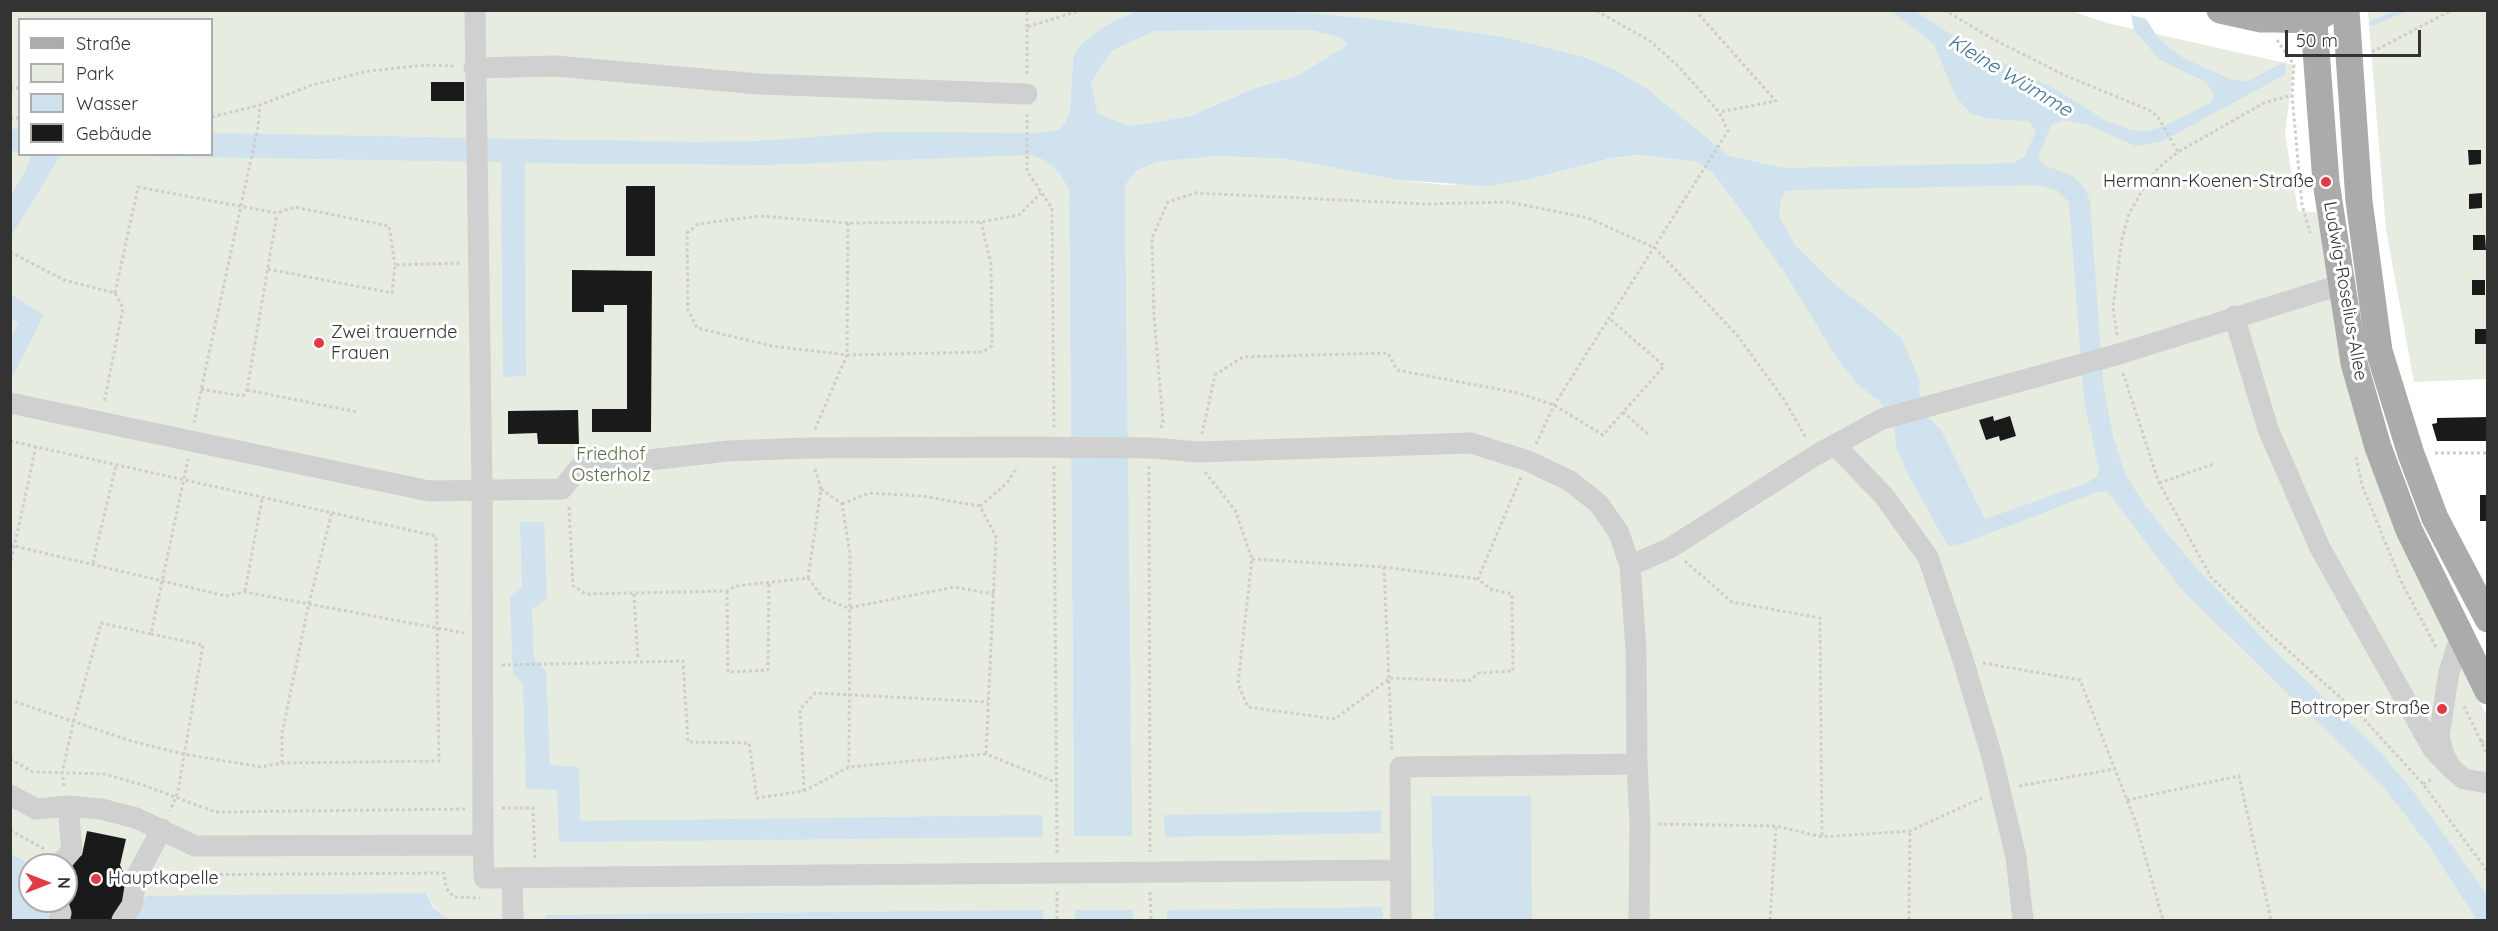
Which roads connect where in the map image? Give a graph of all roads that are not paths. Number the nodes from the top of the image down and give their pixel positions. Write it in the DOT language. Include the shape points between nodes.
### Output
graph roads {
  1 [pos="475,10"];
  2 [pos="2220,10"];
  3 [pos="2346,10"];
  4 [pos="2319,14"];
  5 [pos="474,68"];
  6 [pos="1027,94"];
  7 [pos="2340,285"];
  8 [pos="2234,316"];
  9 [pos="10,404"];
  10 [pos="1835,445"];
  11 [pos="482,490"];
  12 [pos="1630,566"];
  13 [pos="2487,619"];
  14 [pos="2461,635"];
  15 [pos="2487,690"];
  16 [pos="1637,764"];
  17 [pos="2451,768"];
  18 [pos="2487,783"];
  19 [pos="10,795"];
  20 [pos="68,806"];
  21 [pos="162,829"];
  22 [pos="483,845"];
  23 [pos="70,853"];
  24 [pos="1400,870"];
  25 [pos="512,878"];
  26 [pos="122,921"];
  27 [pos="513,921"];
  28 [pos="1401,921"];
  29 [pos="1639,921"];
  30 [pos="2024,921"];
  1 -- 5 [label="lane"];
  2 -- 4 [label="main road" via="2261,19"];
  3 -- 13 [label="main road, Ludwig-Roselius-Allee" via="2359,201 2379,351 2436,518"];
  4 -- 7 [label="main road, Ludwig-Roselius-Allee" via="2326,182"];
  5 -- 6 [label="lane" via="555,66 759,84"];
  5 -- 11 [label="lane"];
  7 -- 8 [label="lane"];
  7 -- 14 [label="main road, Ludwig-Roselius-Allee" via="2354,363 2378,447 2409,530"];
  8 -- 10 [label="lane" via="2112,355 1882,419"];
  8 -- 17 [label="lane" via="2268,429 2320,548 2433,748"];
  9 -- 11 [label="lane" via="429,491"];
  10 -- 12 [label="lane" via="1670,548"];
  10 -- 30 [label="lane" via="1884,496 1928,557 1964,660 2000,789 2016,857"];
  11 -- 12 [label="lane" via="562,489 579,468 728,451 1058,447 1198,452 1471,443 1528,461 1570,481 1599,504 1619,533"];
  11 -- 22 [label="lane"];
  12 -- 16 [label="lane" via="1636,649"];
  14 -- 15 [label="main road, Ludwig-Roselius-Allee"];
  14 -- 17 [label="lane" via="2449,672 2439,736"];
  16 -- 24 [label="lane" via="1400,767"];
  16 -- 29 [label="lane"];
  17 -- 18 [label="lane" via="2464,779"];
  19 -- 20 [label="lane" via="36,808"];
  20 -- 21 [label="lane" via="101,809"];
  20 -- 23 [label="lane"];
  21 -- 22 [label="lane" via="195,846"];
  21 -- 26 [label="lane" via="137,875 132,905"];
  22 -- 25 [label="lane" via="484,878"];
  24 -- 25 [label="lane" via="1150,874 1057,864"];
  24 -- 28 [label="lane"];
  25 -- 27 [label="lane"];
}
